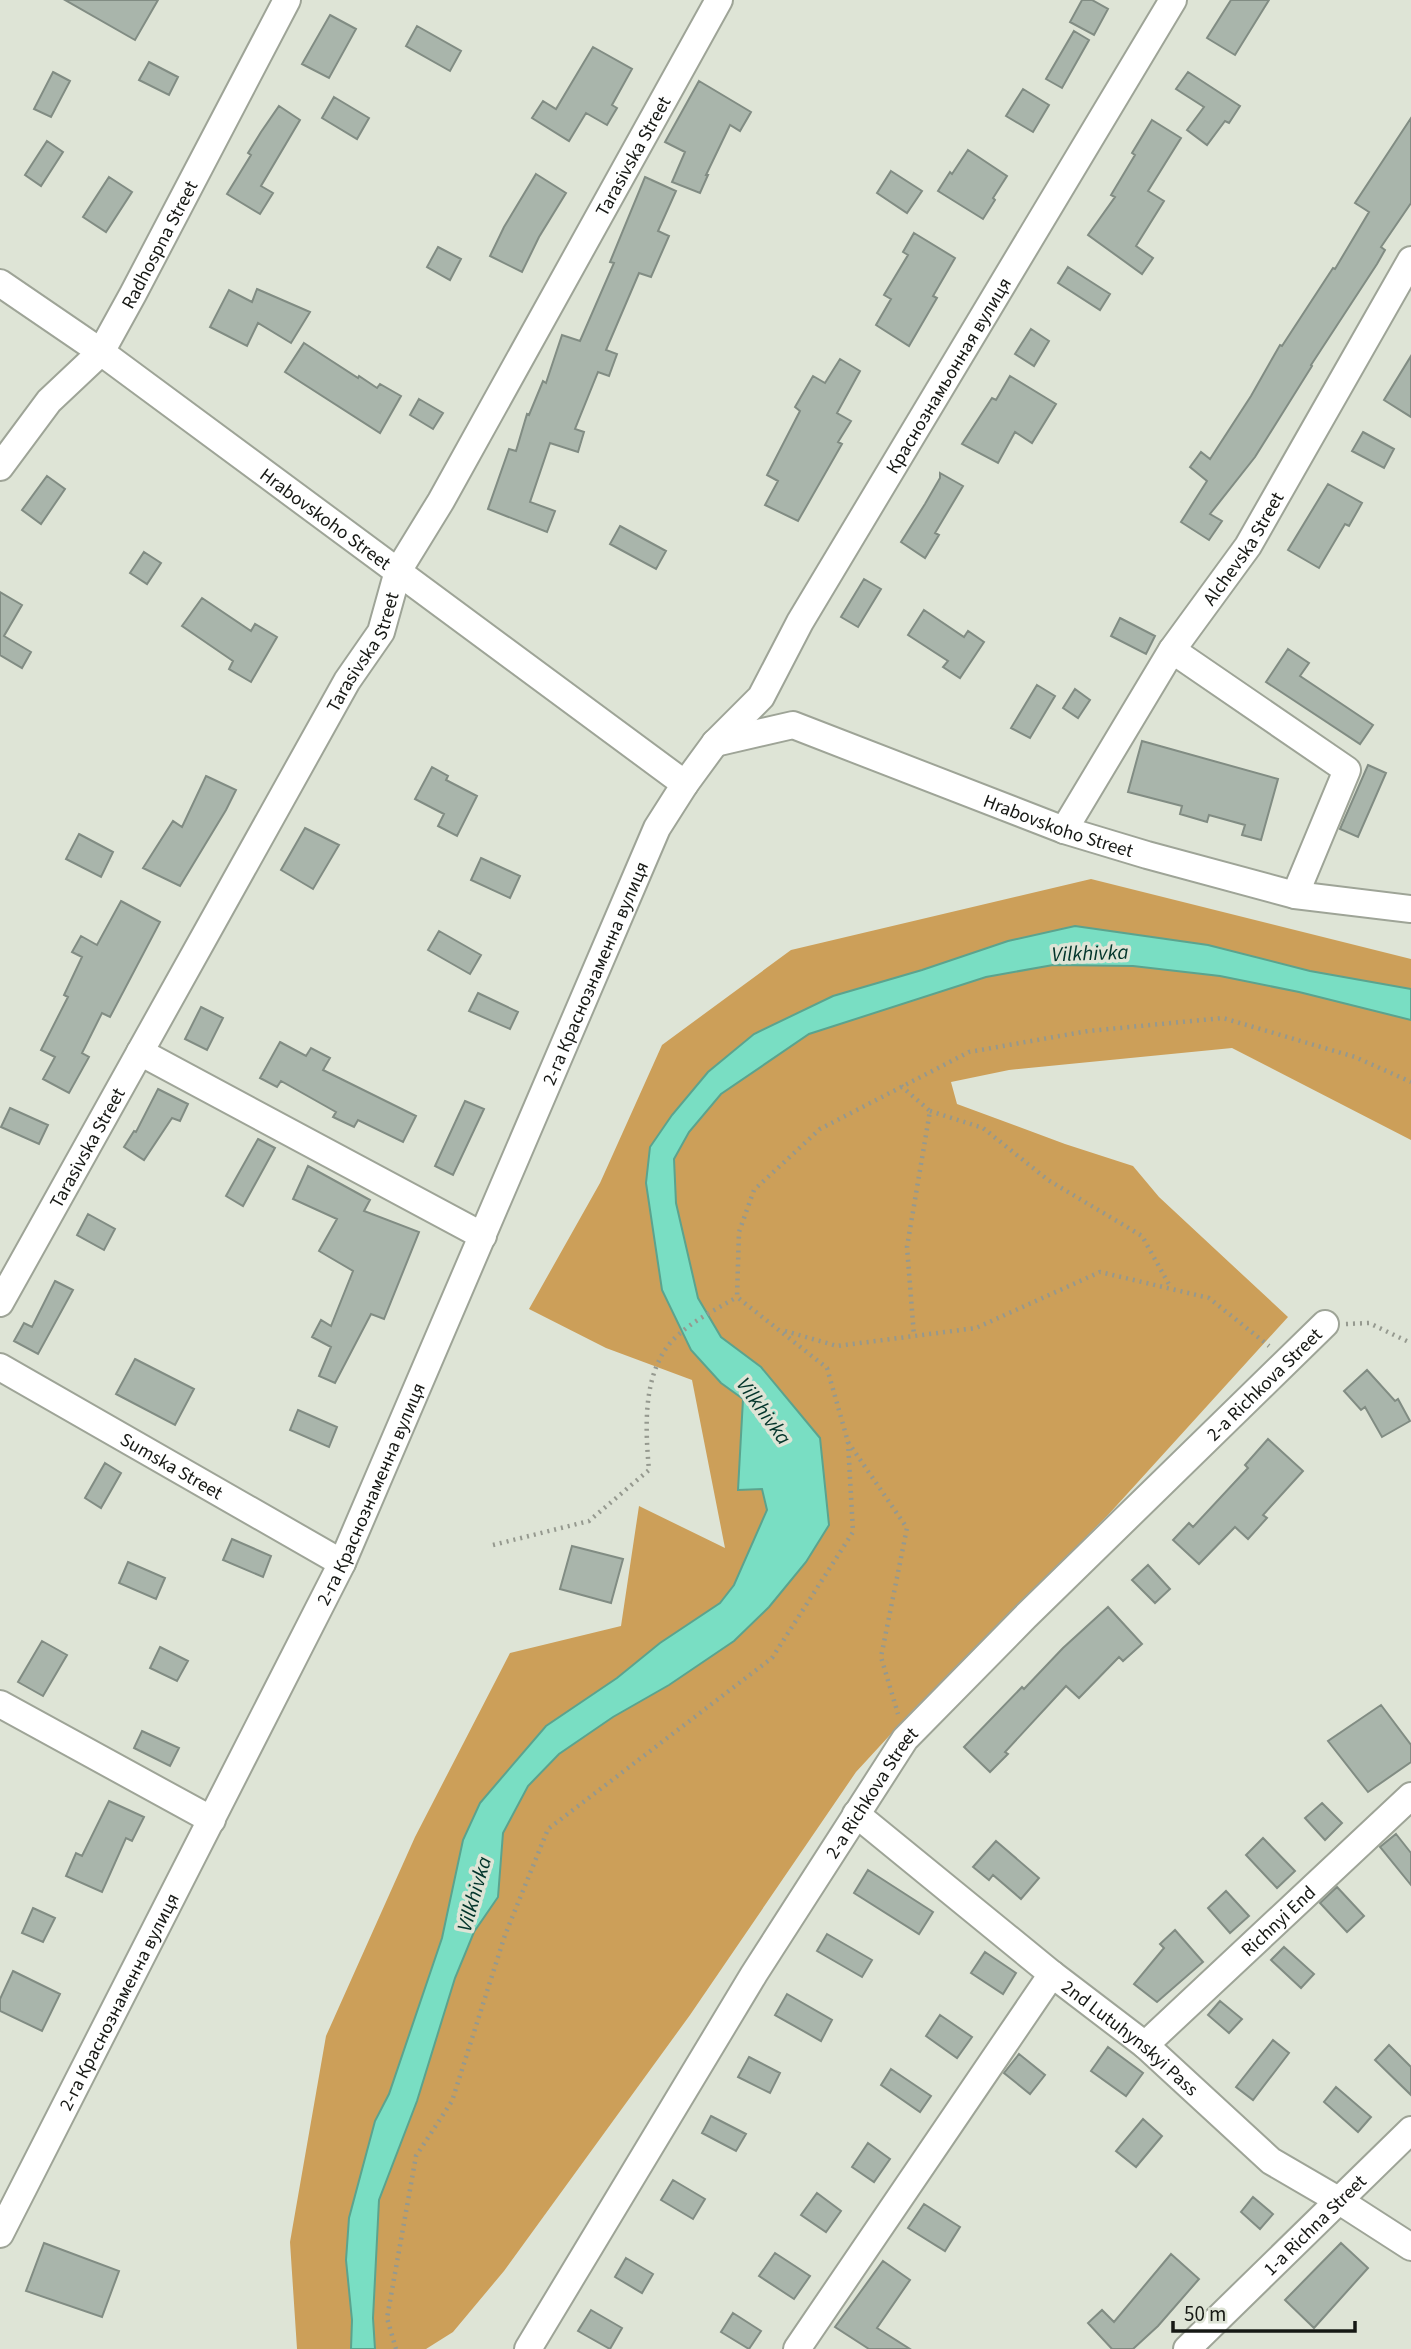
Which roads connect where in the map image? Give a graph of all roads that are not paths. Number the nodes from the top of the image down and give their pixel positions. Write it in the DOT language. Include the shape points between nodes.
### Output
graph roads {
  1 [pos="287,0"];
  2 [pos="719,0"];
  3 [pos="1174,0"];
  4 [pos="1411,260"];
  5 [pos="0,283"];
  6 [pos="101,352"];
  7 [pos="0,467"];
  8 [pos="398,571"];
  9 [pos="1172,650"];
  10 [pos="715,743"];
  11 [pos="685,784"];
  12 [pos="1064,831"];
  13 [pos="1295,895"];
  14 [pos="1411,909"];
  15 [pos="140,1052"];
  16 [pos="483,1236"];
  17 [pos="0,1303"];
  18 [pos="1317,1332"];
  19 [pos="0,1367"];
  20 [pos="342,1563"];
  21 [pos="0,1704"];
  22 [pos="1411,1796"];
  23 [pos="856,1814"];
  24 [pos="212,1820"];
  25 [pos="1052,1974"];
  26 [pos="1144,2045"];
  27 [pos="1411,2130"];
  28 [pos="1338,2200"];
  29 [pos="0,2234"];
  30 [pos="1411,2247"];
  31 [pos="528,2349"];
  32 [pos="797,2349"];
  33 [pos="1187,2349"];
  1 -- 6 [label="street, Radhospna Street"];
  2 -- 8 [label="street, Tarasivska Street"];
  3 -- 10 [label="street, Краснознамьонная вулиця" via="800,622 761,696"];
  4 -- 9 [label="street, Alchevska Street" via="1248,546"];
  5 -- 6 [label="street, Hrabovskoho Street"];
  6 -- 7 [label="street, Radhospna Street" via="49,401"];
  6 -- 8 [label="street, Hrabovskoho Street"];
  8 -- 11 [label="street, Hrabovskoho Street"];
  8 -- 15 [label="street, Tarasivska Street" via="382,632 347,681"];
  9 -- 12 [label="street, Alchevska Street"];
  9 -- 13 [label="street" via="1347,770"];
  10 -- 11 [label="street, 2-га Краснознаменна вулиця"];
  10 -- 12 [label="street, Hrabovskoho Street" via="793,726"];
  11 -- 16 [label="street, 2-га Краснознаменна вулиця" via="657,828"];
  12 -- 13 [label="street, Hrabovskoho Street"];
  13 -- 14 [label="street, Hrabovskoho Street"];
  15 -- 16 [label="street"];
  15 -- 17 [label="street, Tarasivska Street"];
  16 -- 20 [label="street, 2-га Краснознаменна вулиця"];
  18 -- 23 [label="street, 2-a Richkova Street" via="905,1739"];
  19 -- 20 [label="street, Sumska Street"];
  20 -- 24 [label="street, 2-га Краснознаменна вулиця"];
  21 -- 24 [label="street"];
  22 -- 26 [label="street, Richnyi End"];
  23 -- 25 [label="street, 2nd Lutuhynskyi Pass"];
  23 -- 31 [label="street, 2-a Richkova Street"];
  24 -- 29 [label="street, 2-га Краснознаменна вулиця"];
  25 -- 26 [label="street, 2nd Lutuhynskyi Pass"];
  25 -- 32 [label="street"];
  26 -- 28 [label="street, 2nd Lutuhynskyi Pass" via="1270,2161"];
  27 -- 28 [label="street, 1-a Richna Street"];
  28 -- 30 [label="street, 2nd Lutuhynskyi Pass"];
  28 -- 33 [label="street, 1-a Richna Street"];
}
